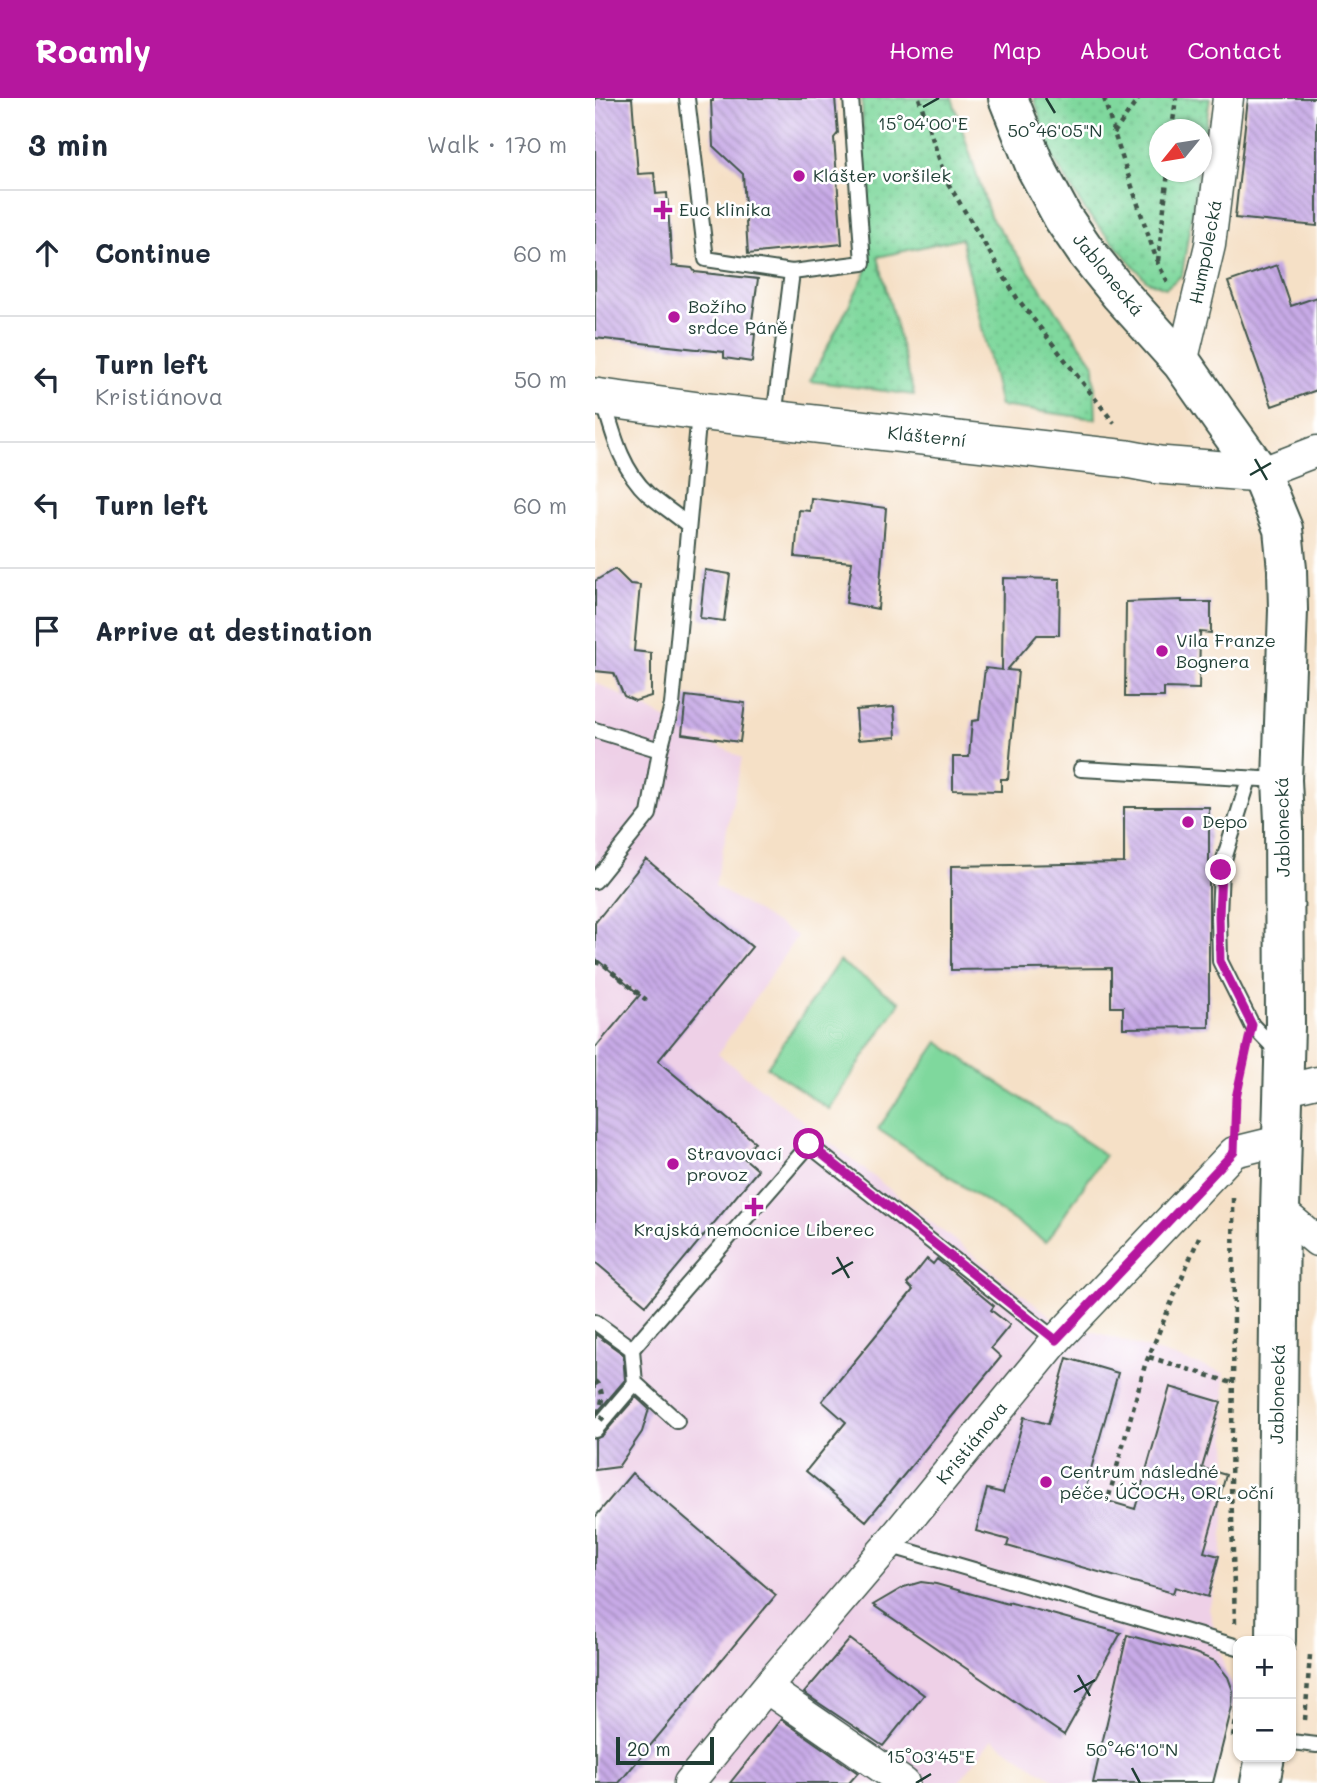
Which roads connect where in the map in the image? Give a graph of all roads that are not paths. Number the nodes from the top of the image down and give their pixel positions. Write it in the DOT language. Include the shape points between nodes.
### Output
graph roads {
  1 [pos="687,98"];
  2 [pos="851,98"];
  3 [pos="1009,98"];
  4 [pos="1228,98"];
  5 [pos="792,272"];
  6 [pos="1182,363"];
  7 [pos="599,398"];
  8 [pos="699,411"];
  9 [pos="774,420"];
  10 [pos="1317,451"];
  11 [pos="1260,473"];
  12 [pos="688,525"];
  13 [pos="595,730"];
  14 [pos="660,750"];
  15 [pos="1081,769"];
  16 [pos="1266,780"];
  17 [pos="595,881"];
  18 [pos="1295,1077"];
  19 [pos="1283,1140"];
  20 [pos="1280,1210"];
  21 [pos="1317,1241"];
  22 [pos="595,1322"];
  23 [pos="1056,1340"];
  24 [pos="632,1349"];
  25 [pos="635,1384"];
  26 [pos="677,1421"];
  27 [pos="600,1426"];
  28 [pos="888,1545"];
  29 [pos="1276,1636"];
  30 [pos="1233,1640"];
  31 [pos="766,1688"];
  32 [pos="1296,1743"];
  33 [pos="1317,1745"];
  34 [pos="1264,1762"];
  35 [pos="689,1783"];
  36 [pos="904,1783"];
  37 [pos="1260,1783"];
  1 -- 5 [label="lane" via="706,259"];
  2 -- 5 [label="lane" via="863,263"];
  3 -- 6 [label="main road, Jablonecká" via="1036,168 1063,218 1120,294"];
  4 -- 6 [label="street, Humpolecká" via="1210,245"];
  5 -- 9 [label="lane"];
  6 -- 11 [label="main road, Jablonecká"];
  7 -- 8 [label="street, Klášterní"];
  7 -- 12 [label="lane" via="631,472 646,492"];
  8 -- 9 [label="street, Klášterní"];
  8 -- 12 [label="lane"];
  9 -- 11 [label="street, Klášterní"];
  10 -- 11 [label="street"];
  11 -- 16 [label="main road, Jablonecká" via="1283,529 1288,610"];
  12 -- 14 [label="lane" via="672,705"];
  13 -- 14 [label="lane"];
  14 -- 17 [label="lane" via="649,814"];
  15 -- 16 [label="lane"];
  16 -- 18 [label="main road, Jablonecká"];
  16 -- 18 [label="lane" via="1221,870 1220,961 1252,1025"];
  18 -- 19 [label="main road, Jablonecká"];
  19 -- 20 [label="main road, Jablonecká"];
  19 -- 23 [label="street, Kristiánova" via="1234,1152"];
  20 -- 21 [label="street"];
  20 -- 29 [label="main road, Jablonecká"];
  22 -- 24 [label="lane"];
  23 -- 24 [label="lane" via="809,1144"];
  23 -- 28 [label="street, Kristiánova"];
  24 -- 25 [label="lane"];
  25 -- 26 [label="lane"];
  25 -- 27 [label="lane"];
  28 -- 30 [label="lane"];
  28 -- 31 [label="street, Kristiánova"];
  31 -- 35 [label="street, Kristiánova"];
  31 -- 36 [label="street"];
  32 -- 33 [label="lane"];
  34 -- 37 [label="main road"];
}
